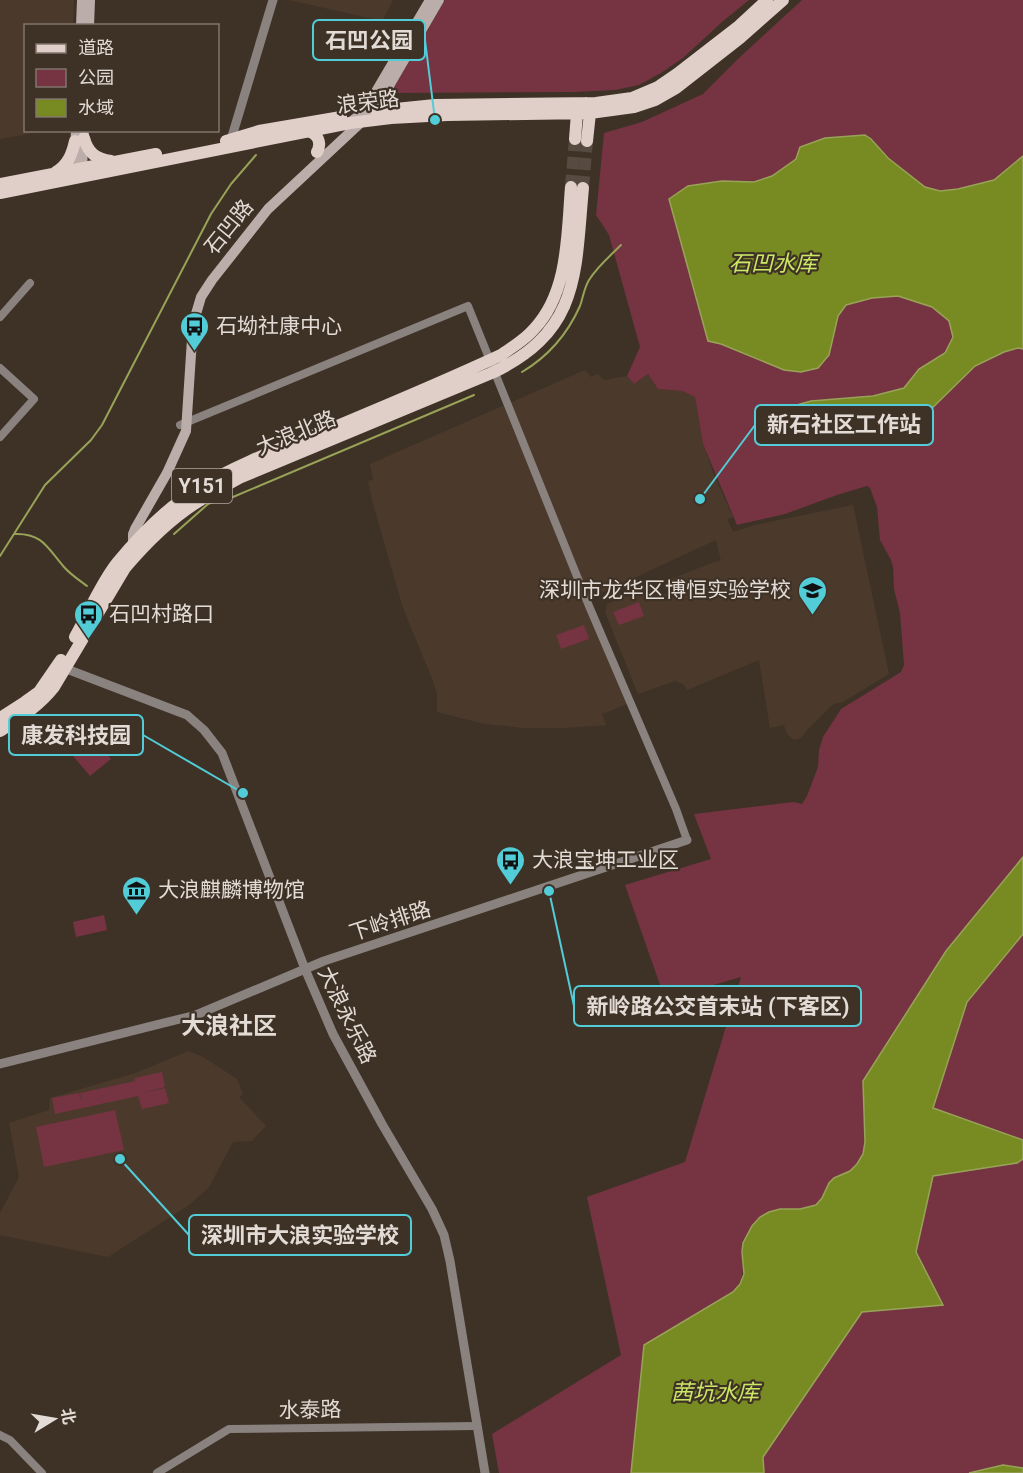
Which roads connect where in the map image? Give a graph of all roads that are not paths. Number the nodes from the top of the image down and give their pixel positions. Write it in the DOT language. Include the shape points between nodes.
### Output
graph roads {
  1 [pos="82,0"];
  2 [pos="90,0"];
  3 [pos="273,0"];
  4 [pos="430,0"];
  5 [pos="439,0"];
  6 [pos="767,0"];
  7 [pos="783,0"];
  8 [pos="81,24"];
  9 [pos="89,24"];
  10 [pos="585,110"];
  11 [pos="362,117"];
  12 [pos="286,131"];
  13 [pos="307,131"];
  14 [pos="80,135"];
  15 [pos="581,140"];
  16 [pos="230,144"];
  17 [pos="317,152"];
  18 [pos="118,161"];
  19 [pos="78,172"];
  20 [pos="54,174"];
  21 [pos="0,184"];
  22 [pos="0,193"];
  23 [pos="30,283"];
  24 [pos="0,317"];
  25 [pos="489,360"];
  26 [pos="0,368"];
  27 [pos="494,372"];
  28 [pos="183,424"];
  29 [pos="0,437"];
  30 [pos="135,542"];
  31 [pos="62,666"];
  32 [pos="0,718"];
  33 [pos="0,731"];
  34 [pos="687,840"];
  35 [pos="305,969"];
  36 [pos="0,1064"];
  37 [pos="477,1426"];
  38 [pos="0,1435"];
  39 [pos="42,1473"];
  40 [pos="157,1473"];
  41 [pos="485,1473"];
  1 -- 8 [label="main road"];
  2 -- 9 [label="main road"];
  3 -- 16 [label="street"];
  4 -- 11 [label="main road, 石凹路"];
  5 -- 11 [label="main road, 石凹路" via="386,91"];
  6 -- 10 [label="main road, 浪荣路" via="658,87 624,100 596,103"];
  7 -- 10 [label="main road, 浪荣路" via="740,38 655,100 634,107"];
  10 -- 11 [label="main road, 浪荣路" via="435,105"];
  10 -- 15 [label="main road"];
  11 -- 12 [label="main road, 浪荣路"];
  11 -- 13 [label="main road, 浪荣路"];
  11 -- 17 [label="main road, 石凹路"];
  11 -- 28 [label="main road, 石凹路" via="258,220 206,289 193,324"];
  12 -- 13 [label="main road, 浪荣路"];
  12 -- 16 [label="main road, 浪荣路"];
  13 -- 17 [label="main road" via="318,138"];
  14 -- 18 [label="main road" via="92,154"];
  14 -- 19 [label="main road"];
  14 -- 20 [label="main road" via="66,164"];
  16 -- 18 [label="main road, 浪荣路"];
  16 -- 19 [label="main road, 浪荣路"];
  17 -- 28 [label="main road, 石凹路" via="255,213 197,292 187,321"];
  18 -- 19 [label="main road, 浪荣路"];
  19 -- 20 [label="main road, 浪荣路"];
  19 -- 22 [label="main road, 浪荣路"];
  20 -- 21 [label="main road, 浪荣路"];
  23 -- 24 [label="street"];
  25 -- 27 [label="street"];
  25 -- 27 [label="main road, 大浪北路" via="517,344 548,310 560,284 577,188 577,255 564,309 549,333 530,351"];
  25 -- 28 [label="street" via="468,306"];
  25 -- 30 [label="main road, 大浪北路 / Y151" via="224,474 178,502"];
  26 -- 29 [label="street" via="34,399"];
  27 -- 31 [label="main road, 大浪北路 / Y151" via="239,478 201,499 136,554"];
  27 -- 34 [label="street"];
  28 -- 30 [label="main road, 石凹路" via="186,431 138,523 133,534"];
  30 -- 31 [label="main road, 大浪北路 / Y151" via="105,579"];
  31 -- 32 [label="main road, 大浪北路 / Y151" via="39,692"];
  31 -- 33 [label="main road, 大浪北路 / Y151" via="54,687 41,702"];
  31 -- 35 [label="street, 大浪永乐路" via="180,711 208,735 228,767"];
  34 -- 35 [label="street, 下岭排路"];
  35 -- 36 [label="street, 下岭排路" via="196,1015"];
  35 -- 37 [label="street, 大浪永乐路" via="333,1034 444,1235"];
  37 -- 40 [label="street, 水泰路" via="229,1429"];
  37 -- 41 [label="street, 大浪永乐路"];
  38 -- 39 [label="street" via="10,1440"];
}
